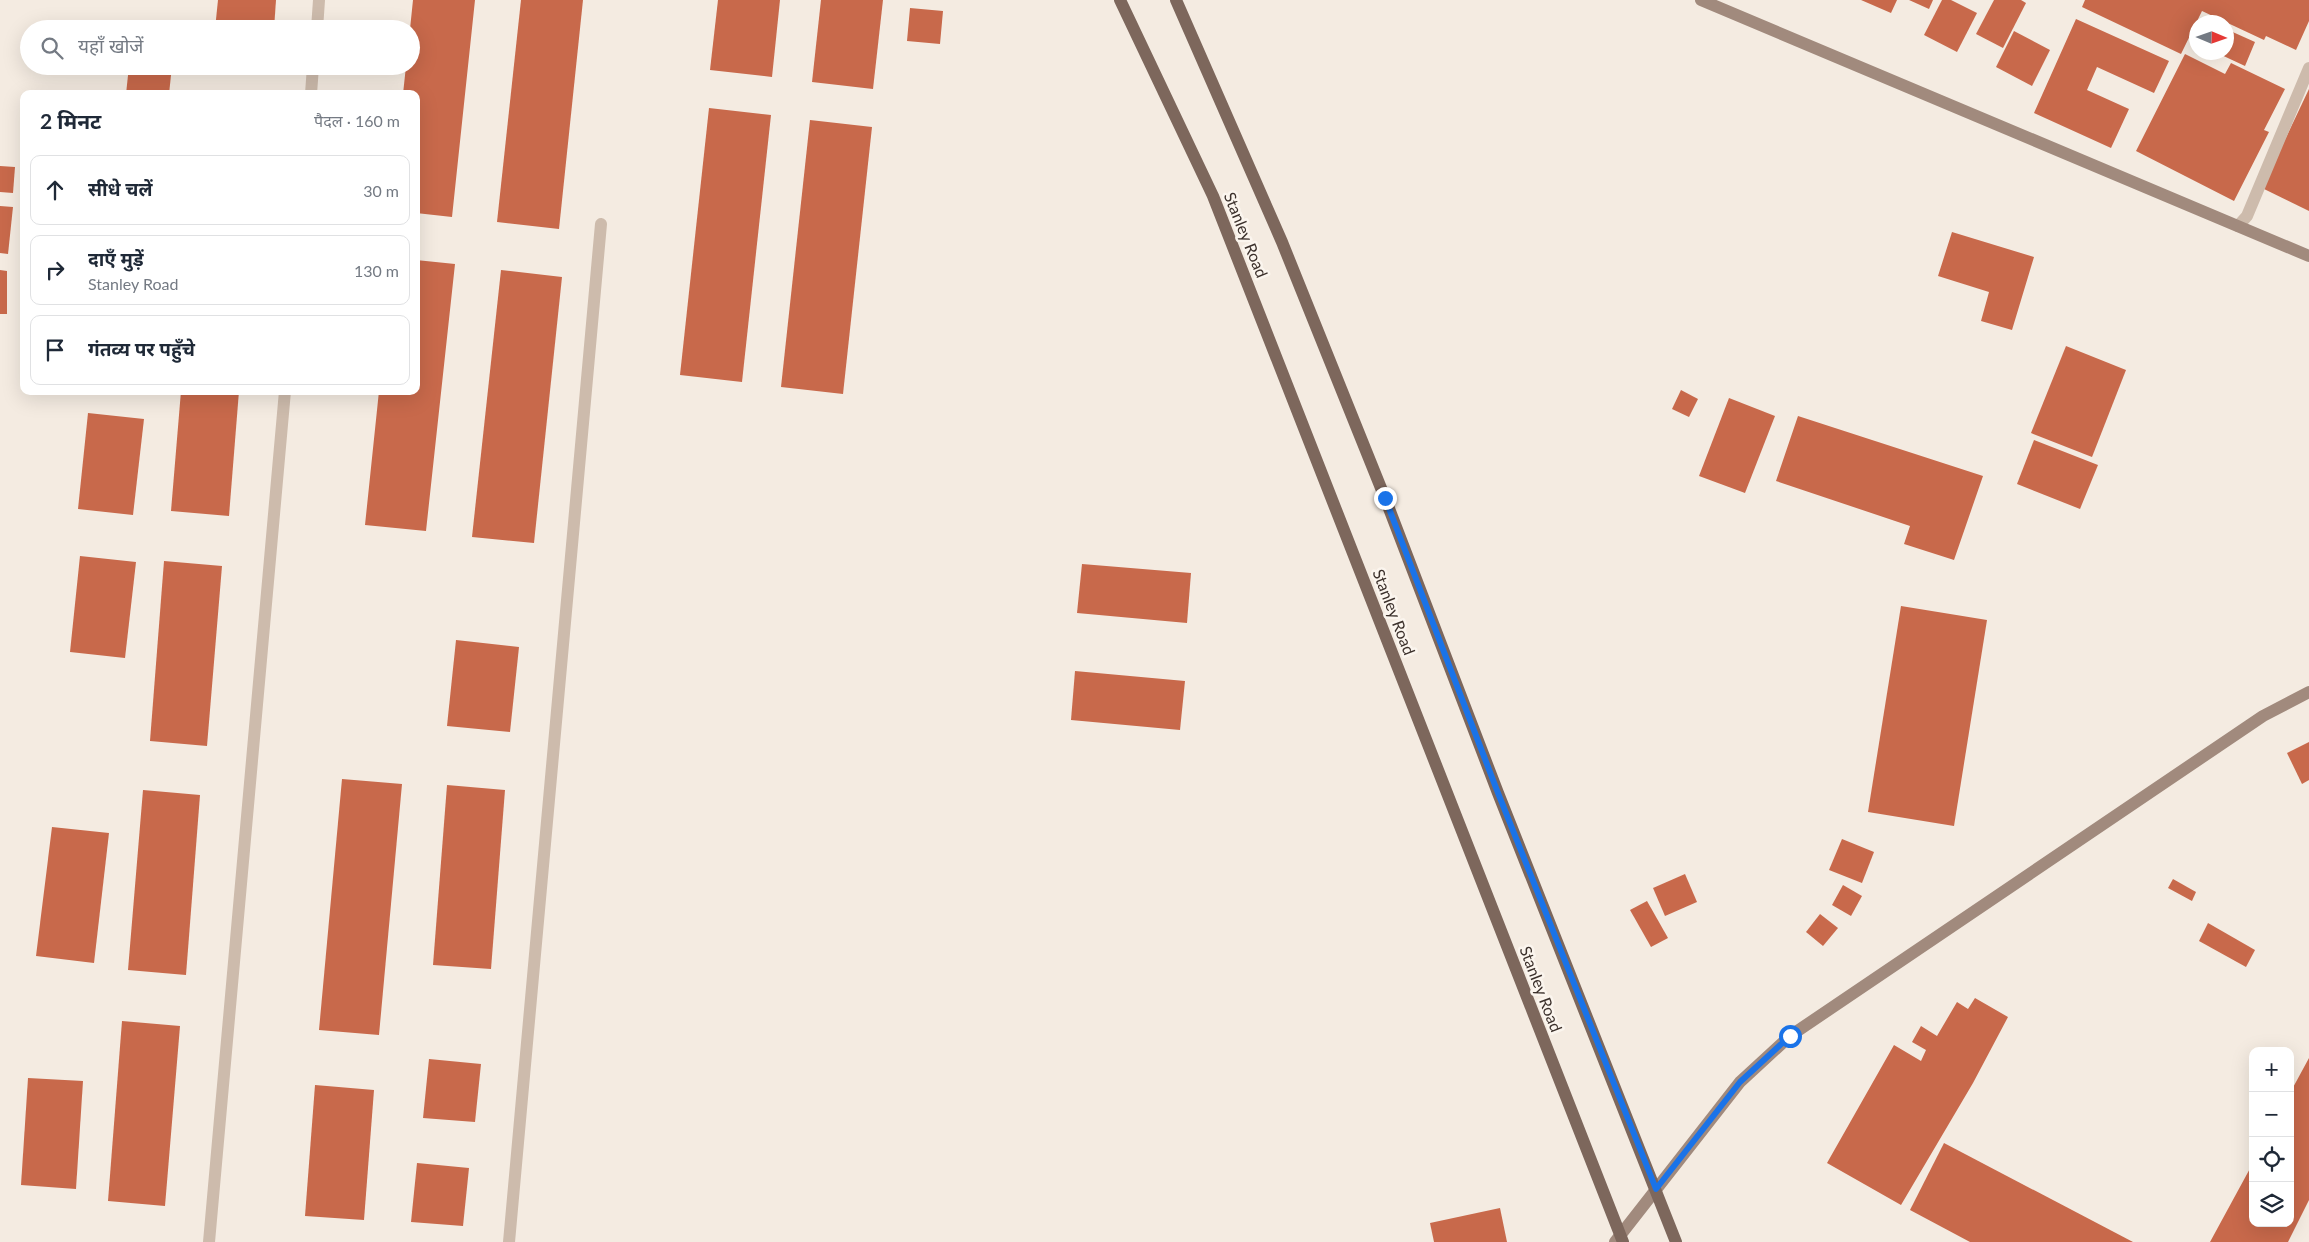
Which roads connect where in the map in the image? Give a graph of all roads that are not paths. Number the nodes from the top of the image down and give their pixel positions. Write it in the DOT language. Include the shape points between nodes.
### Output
graph roads {
  1 [pos="319,0"];
  2 [pos="1120,0"];
  3 [pos="1176,0"];
  4 [pos="1705,1"];
  5 [pos="318,20"];
  6 [pos="2309,68"];
  7 [pos="312,75"];
  8 [pos="311,90"];
  9 [pos="601,224"];
  10 [pos="2238,226"];
  11 [pos="2309,256"];
  12 [pos="285,395"];
  13 [pos="2309,692"];
  14 [pos="1656,1189"];
  15 [pos="1619,1240"];
  16 [pos="209,1242"];
  17 [pos="509,1242"];
  18 [pos="1676,1242"];
  1 -- 5 [label="street"];
  2 -- 15 [label="main road, Stanley Road" via="1213,196"];
  3 -- 14 [label="main road, Stanley Road" via="1285,251"];
  4 -- 10 [label="street"];
  6 -- 10 [label="street" via="2247,216"];
  7 -- 8 [label="street"];
  9 -- 17 [label="street"];
  10 -- 11 [label="street"];
  12 -- 16 [label="street"];
  13 -- 14 [label="street" via="2263,716 1790,1036 1740,1082"];
  14 -- 15 [label="street"];
  14 -- 18 [label="main road, Stanley Road"];
}
